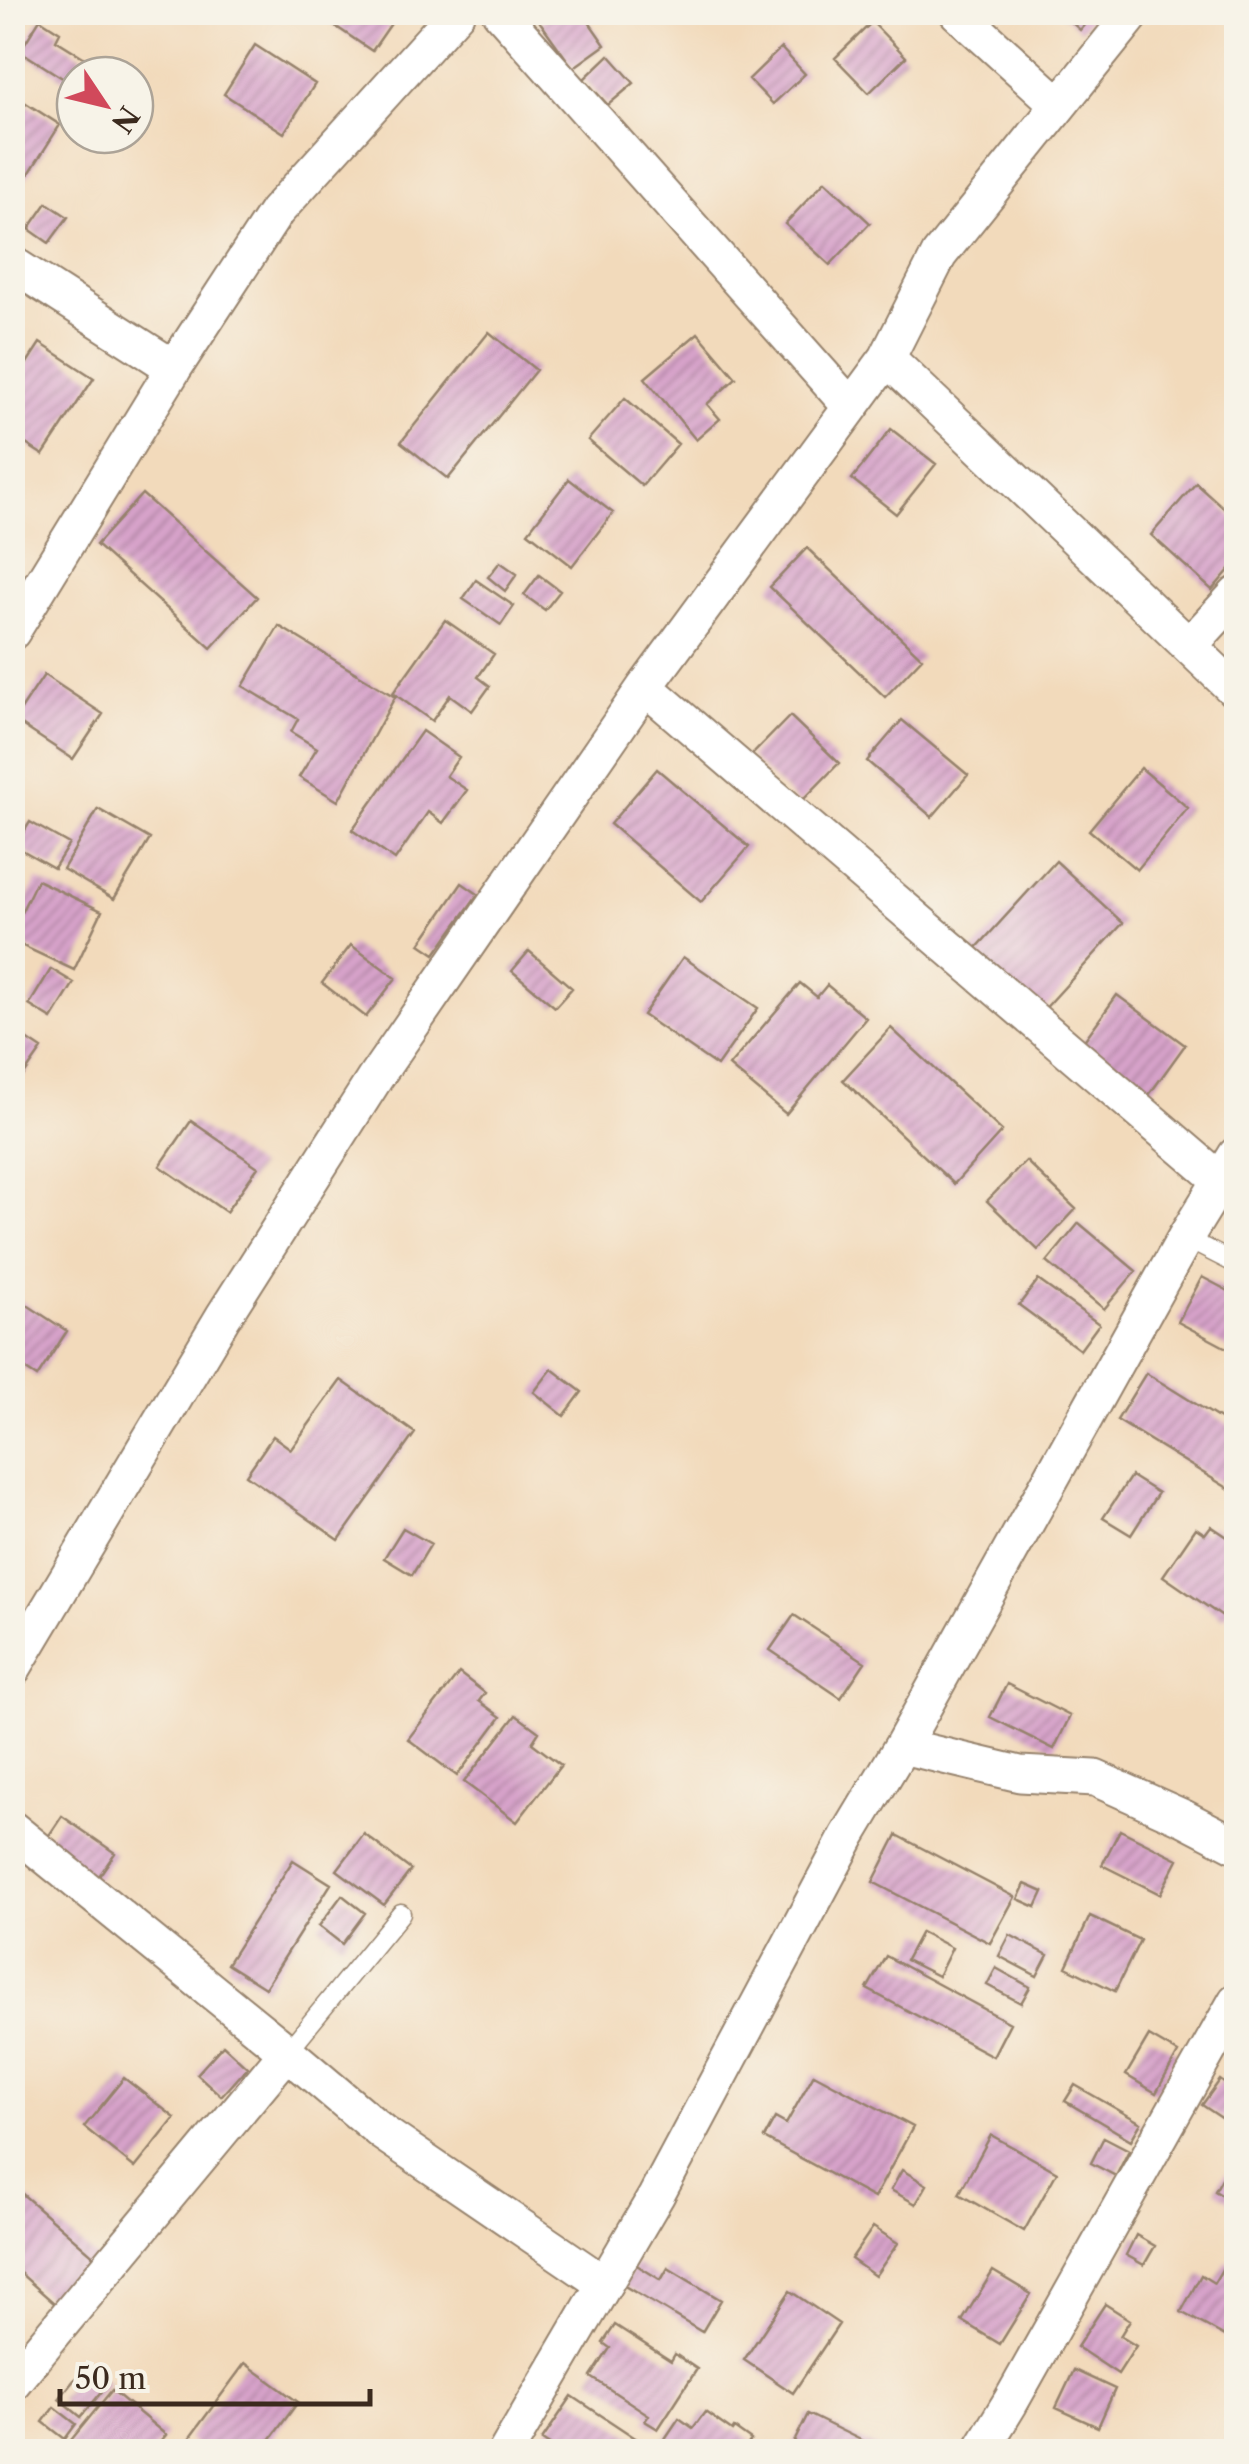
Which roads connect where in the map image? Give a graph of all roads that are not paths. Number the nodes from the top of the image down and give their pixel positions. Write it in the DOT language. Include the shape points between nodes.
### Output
graph roads {
  1 [pos="456,12"];
  2 [pos="500,12"];
  3 [pos="957,12"];
  4 [pos="1134,12"];
  5 [pos="1058,104"];
  6 [pos="12,264"];
  7 [pos="888,358"];
  8 [pos="174,368"];
  9 [pos="850,406"];
  10 [pos="1236,596"];
  11 [pos="12,632"];
  12 [pos="1190,645"];
  13 [pos="645,687"];
  14 [pos="1236,691"];
  15 [pos="1228,1168"];
  16 [pos="1185,1238"];
  17 [pos="1236,1264"];
  18 [pos="12,1670"];
  19 [pos="902,1746"];
  20 [pos="12,1829"];
  21 [pos="1236,1845"];
  22 [pos="401,1913"];
  23 [pos="1236,2001"];
  24 [pos="287,2052"];
  25 [pos="602,2284"];
  26 [pos="12,2382"];
  27 [pos="506,2452"];
  28 [pos="980,2452"];
  1 -- 8 [label="street" via="276,212"];
  2 -- 9 [label="street"];
  3 -- 5 [label="street"];
  4 -- 5 [label="street"];
  5 -- 7 [label="street" via="938,255"];
  6 -- 8 [label="street"];
  7 -- 9 [label="street"];
  7 -- 12 [label="street"];
  8 -- 11 [label="street"];
  9 -- 13 [label="street"];
  10 -- 12 [label="street"];
  12 -- 14 [label="street"];
  13 -- 15 [label="street"];
  13 -- 18 [label="street" via="365,1094"];
  15 -- 16 [label="street"];
  16 -- 17 [label="lane"];
  16 -- 19 [label="street"];
  19 -- 21 [label="street" via="1020,1774 1095,1778"];
  19 -- 25 [label="street"];
  20 -- 24 [label="street"];
  22 -- 24 [label="lane"];
  23 -- 28 [label="street"];
  24 -- 25 [label="street" via="383,2133"];
  24 -- 26 [label="street"];
  25 -- 27 [label="street"];
}
